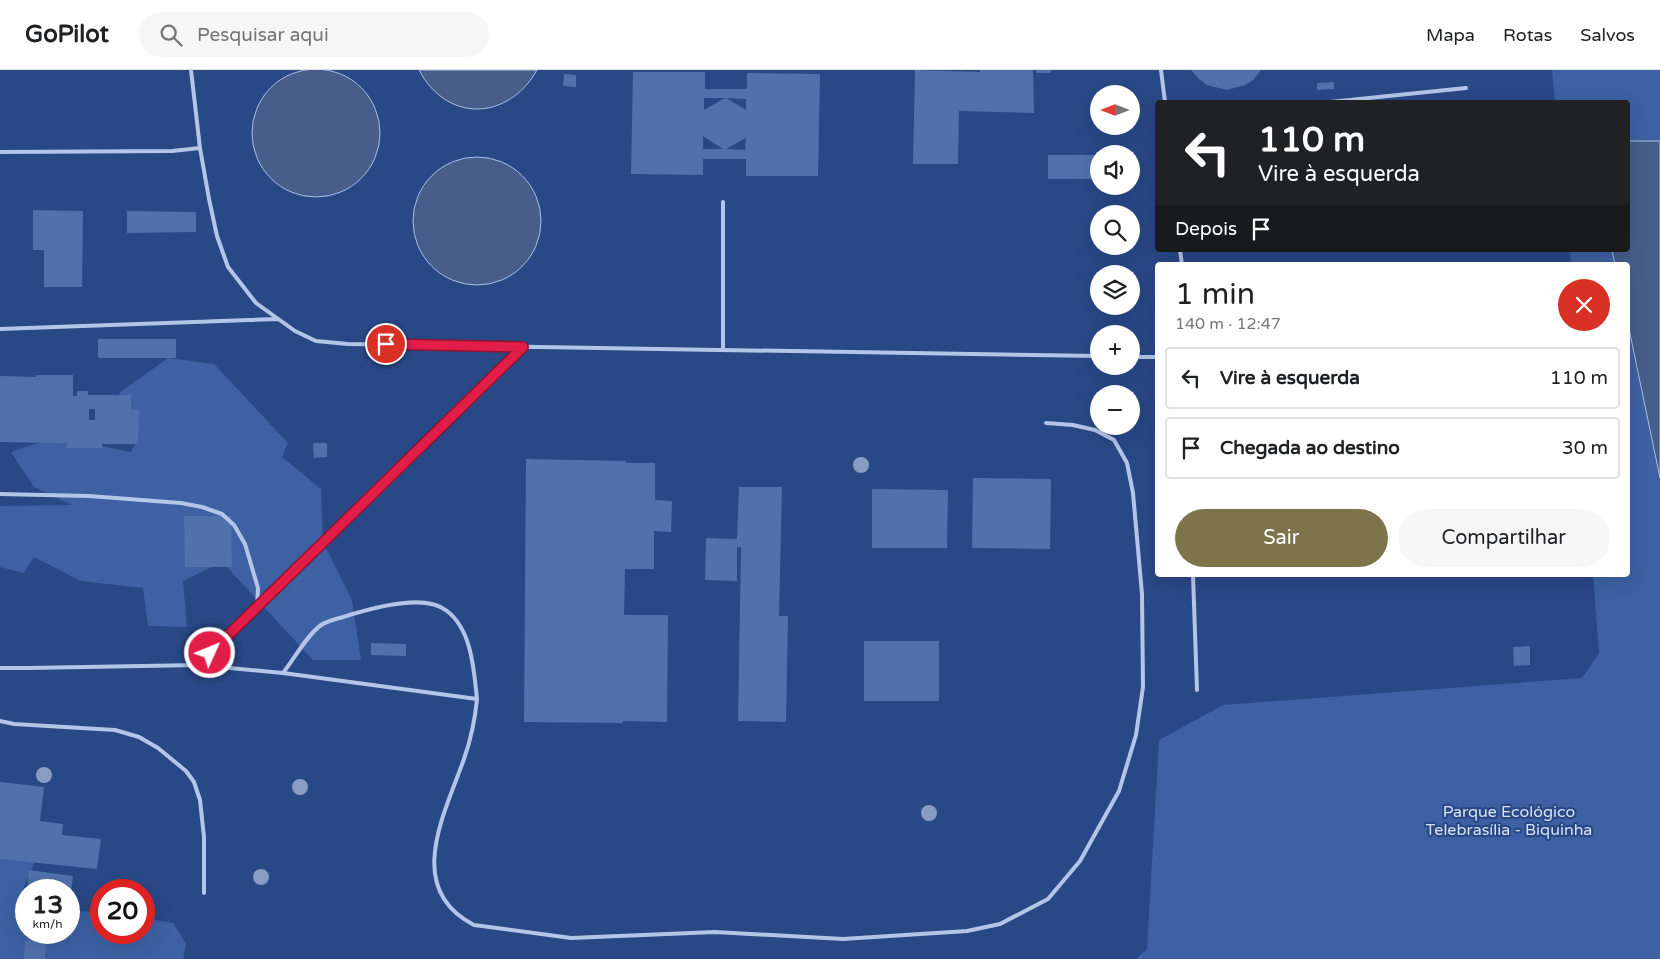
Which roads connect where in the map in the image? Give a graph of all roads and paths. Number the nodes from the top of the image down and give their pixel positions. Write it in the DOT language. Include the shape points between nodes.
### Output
graph roads {
  1 [pos="191,70"];
  2 [pos="1162,70"];
  3 [pos="1466,88"];
  4 [pos="1165,100"];
  5 [pos="1349,100"];
  6 [pos="200,148"];
  7 [pos="0,152"];
  8 [pos="723,202"];
  9 [pos="279,319"];
  10 [pos="0,329"];
  11 [pos="523,347"];
  12 [pos="723,350"];
  13 [pos="1090,356"];
  14 [pos="1140,356"];
  15 [pos="1155,357"];
  16 [pos="1046,423"];
  17 [pos="0,494"];
  18 [pos="1193,577"];
  19 [pos="257,608"];
  20 [pos="198,665"];
  21 [pos="0,668"];
  22 [pos="283,673"];
  23 [pos="1197,690"];
  24 [pos="477,699"];
  25 [pos="0,721"];
  26 [pos="204,893"];
  1 -- 6 [label="lane"];
  2 -- 4 [label="lane"];
  3 -- 5 [label="lane"];
  6 -- 7 [label="lane"];
  6 -- 9 [label="lane" via="217,236 228,267 256,303"];
  8 -- 12 [label="lane"];
  9 -- 10 [label="lane"];
  9 -- 11 [label="lane" via="316,341"];
  11 -- 12 [label="lane"];
  11 -- 19 [label="lane"];
  12 -- 13 [label="lane"];
  14 -- 15 [label="lane"];
  16 -- 24 [label="lane" via="1072,424 1095,430 1114,440 1127,463 1133,493 1142,594 1143,687 1136,735 1119,791 1080,861 1048,899 1000,924 967,931 843,939 715,932 571,938 474,925 459,918 449,908 439,893 434,870 435,842 472,734"];
  17 -- 19 [label="lane" via="181,503 222,514 234,525 245,544 258,588"];
  18 -- 23 [label="lane"];
  19 -- 20 [label="lane"];
  20 -- 21 [label="lane"];
  20 -- 22 [label="lane"];
  22 -- 24 [label="lane"];
  22 -- 24 [label="lane" via="322,624 380,606 420,603 446,610 454,618 471,652"];
  25 -- 26 [label="lane" via="115,730 139,737 186,771 200,800"];
}
